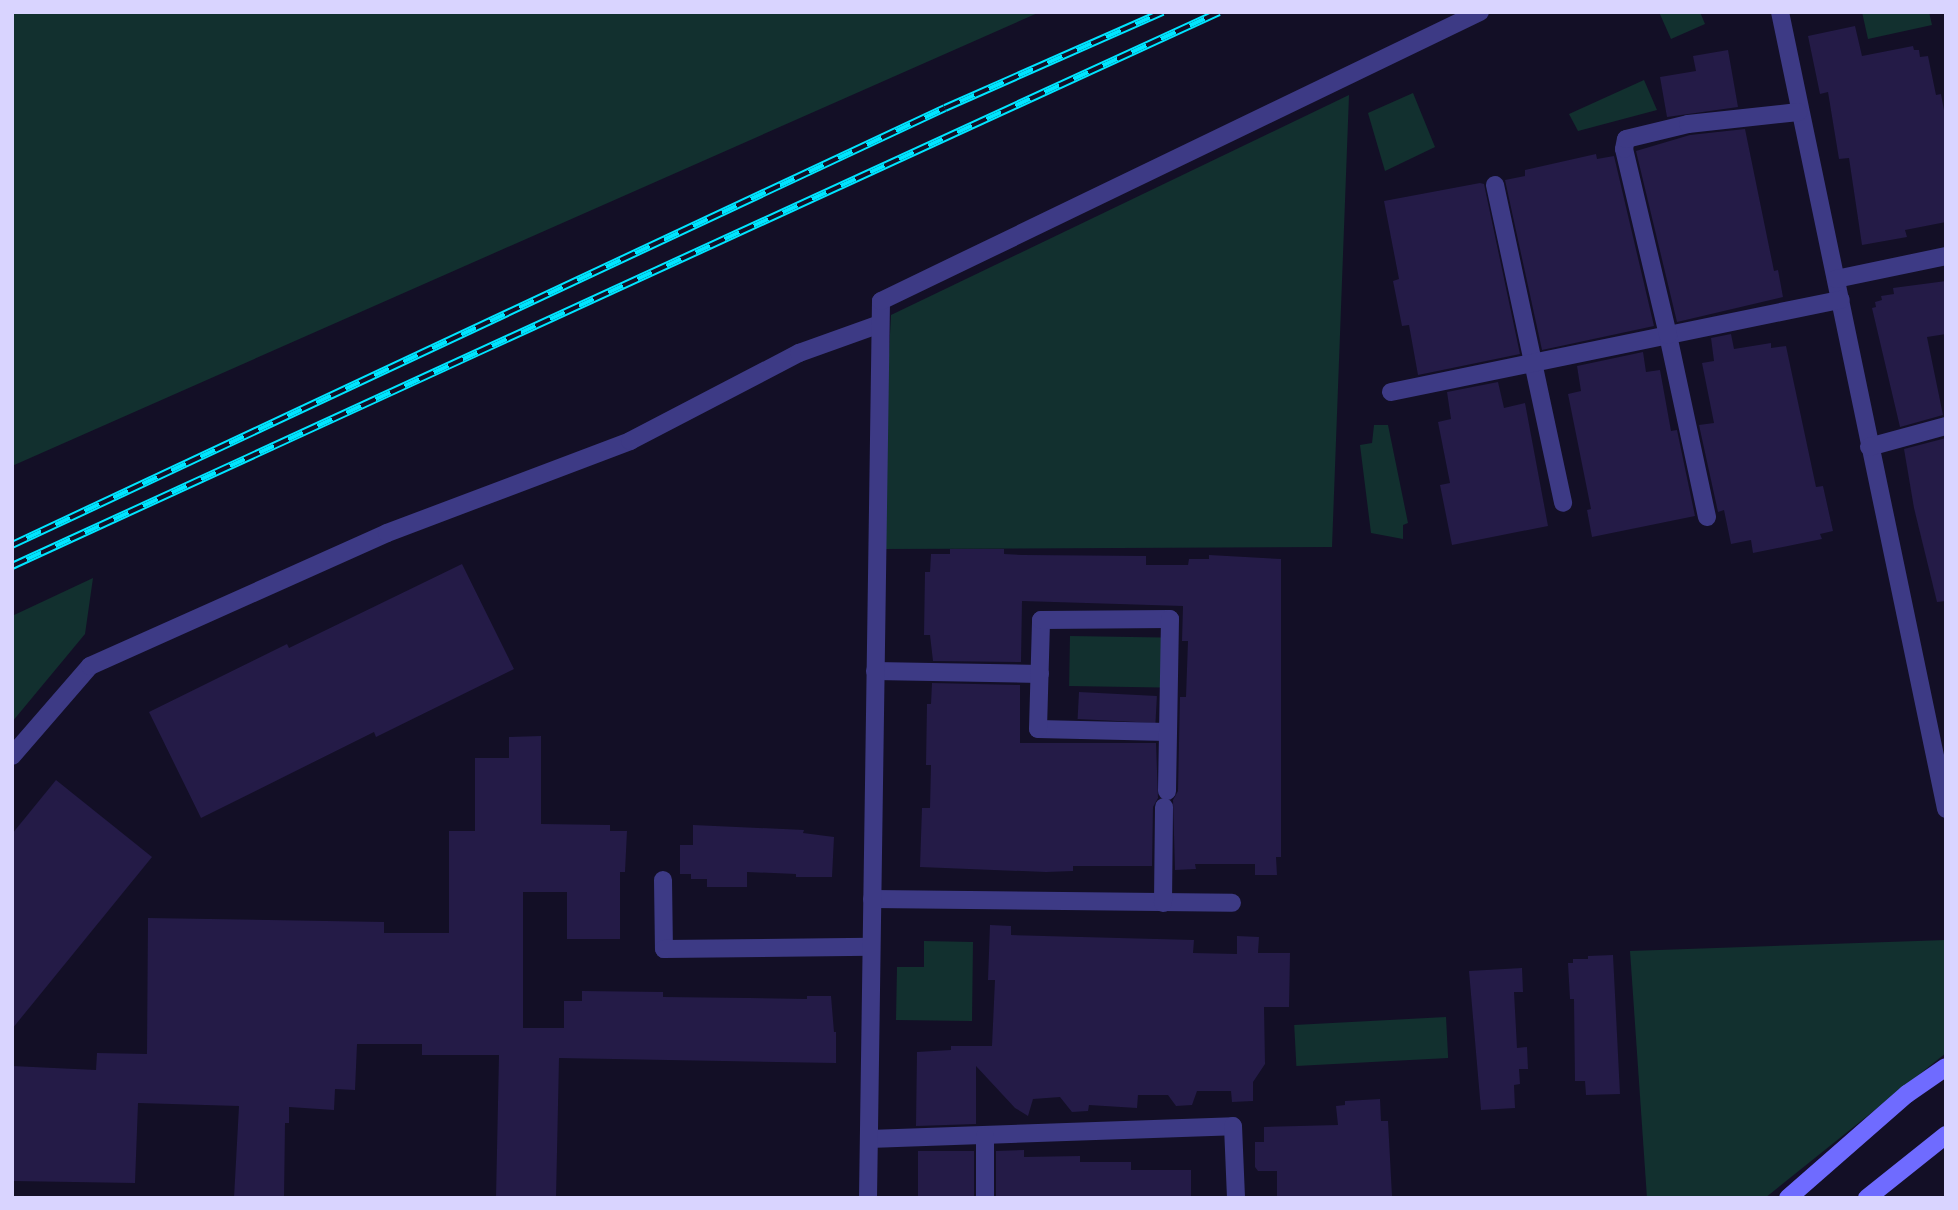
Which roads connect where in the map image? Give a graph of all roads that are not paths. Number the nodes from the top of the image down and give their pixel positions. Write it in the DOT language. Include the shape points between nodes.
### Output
graph roads {
  1 [pos="1480,12"];
  2 [pos="1780,12"];
  3 [pos="1798,113"];
  4 [pos="1495,186"];
  5 [pos="1946,256"];
  6 [pos="1836,279"];
  7 [pos="1841,300"];
  8 [pos="880,324"];
  9 [pos="1668,335"];
  10 [pos="1534,362"];
  11 [pos="1391,392"];
  12 [pos="1946,426"];
  13 [pos="1869,447"];
  14 [pos="1563,503"];
  15 [pos="1707,517"];
  16 [pos="875,671"];
  17 [pos="1040,674"];
  18 [pos="1167,732"];
  19 [pos="12,756"];
  20 [pos="1946,809"];
  21 [pos="663,880"];
  22 [pos="872,899"];
  23 [pos="1163,902"];
  24 [pos="1232,903"];
  25 [pos="871,947"];
  26 [pos="1946,1068"];
  27 [pos="1946,1135"];
  28 [pos="985,1136"];
  29 [pos="869,1139"];
  30 [pos="868,1198"];
  31 [pos="985,1198"];
  32 [pos="1236,1198"];
  33 [pos="1788,1198"];
  34 [pos="1867,1198"];
  1 -- 8 [label="street" via="881,301"];
  2 -- 3 [label="street"];
  3 -- 6 [label="street"];
  3 -- 9 [label="street" via="1688,124 1626,139 1624,149"];
  4 -- 10 [label="street"];
  5 -- 6 [label="street"];
  6 -- 7 [label="street"];
  7 -- 9 [label="street"];
  7 -- 13 [label="street"];
  8 -- 16 [label="street"];
  8 -- 19 [label="street" via="799,353 630,441 387,533 90,666"];
  9 -- 10 [label="street"];
  9 -- 15 [label="street"];
  10 -- 11 [label="street"];
  10 -- 14 [label="street"];
  12 -- 13 [label="street"];
  13 -- 20 [label="street"];
  16 -- 17 [label="street"];
  16 -- 22 [label="street"];
  17 -- 18 [label="street" via="1038,729"];
  17 -- 18 [label="street" via="1041,620 1170,619"];
  18 -- 23 [label="street"];
  21 -- 25 [label="street" via="664,948"];
  22 -- 23 [label="street"];
  22 -- 25 [label="street"];
  23 -- 24 [label="street"];
  25 -- 29 [label="street"];
  26 -- 33 [label="main road" via="1907,1094"];
  27 -- 34 [label="main road"];
  28 -- 29 [label="street"];
  28 -- 31 [label="street"];
  28 -- 32 [label="street" via="1233,1126"];
  29 -- 30 [label="street"];
}
